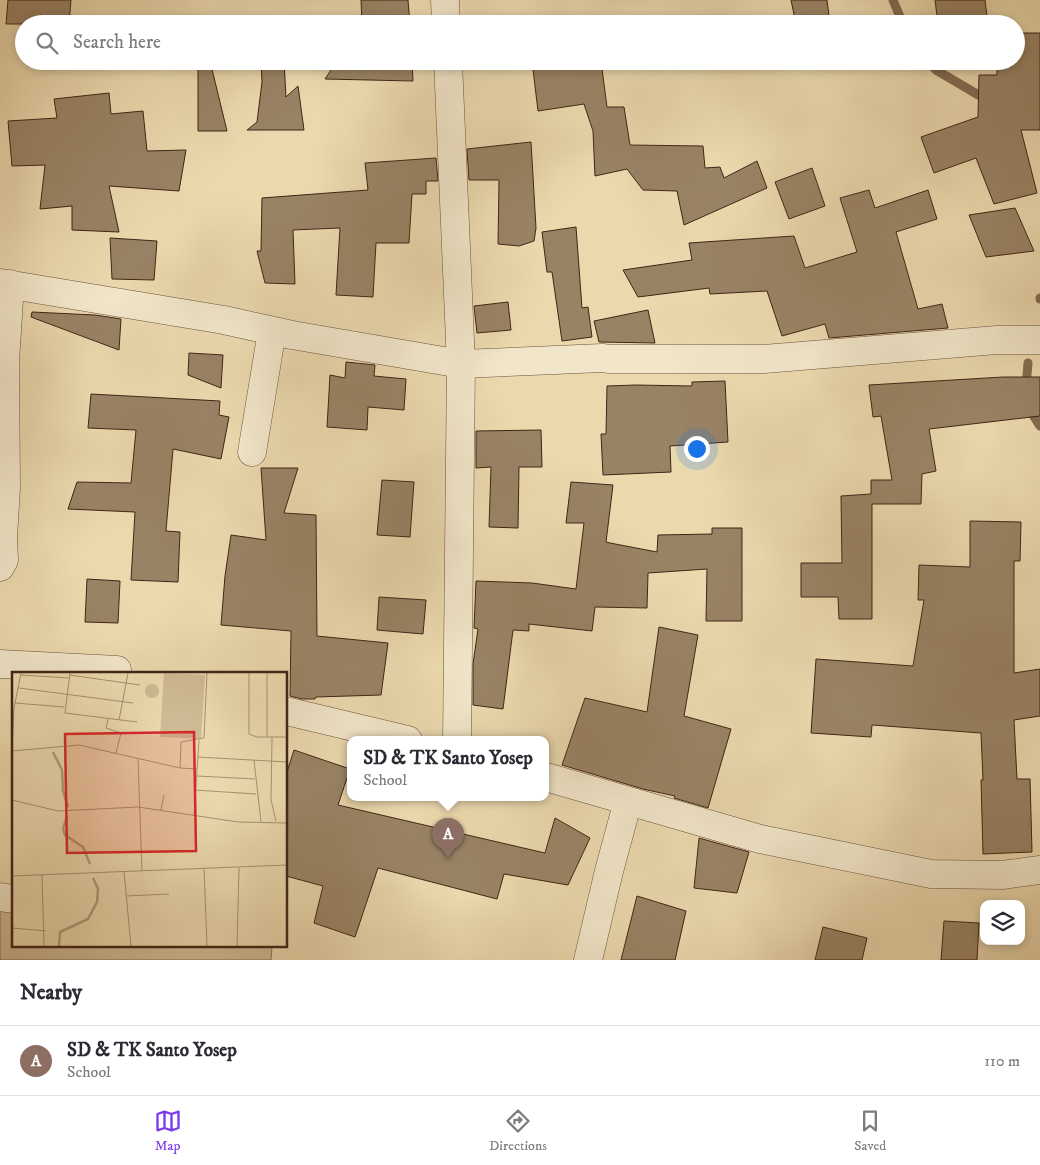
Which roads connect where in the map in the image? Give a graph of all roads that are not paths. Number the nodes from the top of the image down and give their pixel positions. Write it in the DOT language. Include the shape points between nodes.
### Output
graph roads {
  1 [pos="445,0"];
  2 [pos="446,15"];
  3 [pos="448,70"];
  4 [pos="5,284"];
  5 [pos="272,331"];
  6 [pos="1040,340"];
  7 [pos="461,364"];
  8 [pos="252,452"];
  9 [pos="3,488"];
  10 [pos="0,567"];
  11 [pos="0,664"];
  12 [pos="122,672"];
  13 [pos="288,711"];
  14 [pos="391,736"];
  15 [pos="456,736"];
  16 [pos="549,778"];
  17 [pos="628,801"];
  18 [pos="1040,870"];
  19 [pos="588,960"];
  1 -- 2 [label="street"];
  3 -- 7 [label="street"];
  4 -- 5 [label="street" via="224,320"];
  4 -- 9 [label="street"];
  5 -- 7 [label="street"];
  5 -- 8 [label="street"];
  6 -- 7 [label="street" via="997,340 764,359 602,358"];
  7 -- 15 [label="street"];
  9 -- 10 [label="street" via="4,560"];
  11 -- 12 [label="street"];
  13 -- 14 [label="street"];
  16 -- 17 [label="street"];
  17 -- 18 [label="street" via="760,839 931,874 1002,875"];
  17 -- 19 [label="street"];
}
